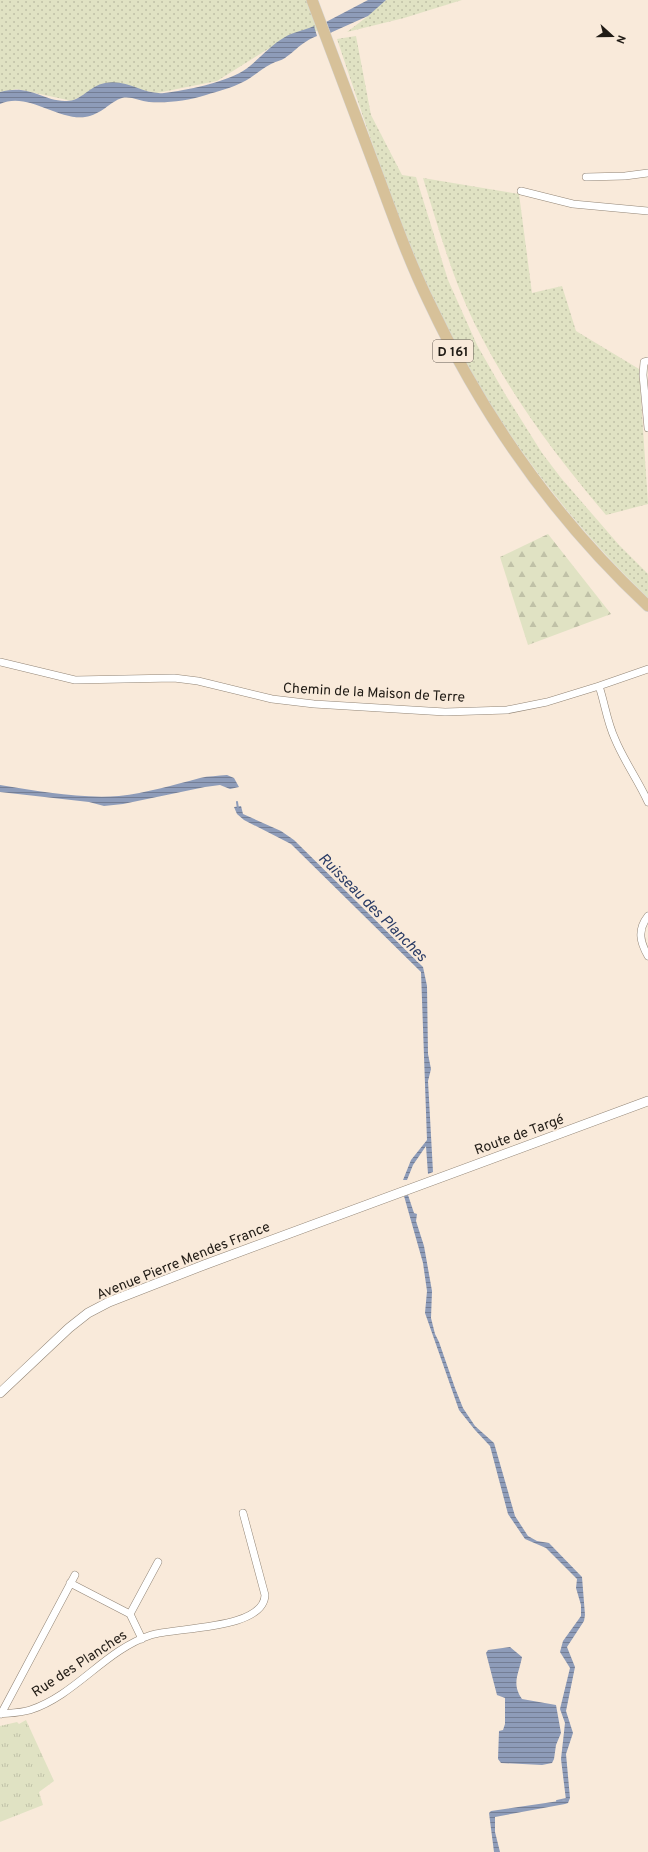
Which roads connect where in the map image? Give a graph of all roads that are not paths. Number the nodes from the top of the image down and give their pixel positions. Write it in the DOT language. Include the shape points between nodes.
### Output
graph roads {
  1 [pos="314,4"];
  2 [pos="648,173"];
  3 [pos="586,177"];
  4 [pos="521,191"];
  5 [pos="648,211"];
  6 [pos="648,361"];
  7 [pos="648,428"];
  8 [pos="648,606"];
  9 [pos="0,662"];
  10 [pos="648,669"];
  11 [pos="599,686"];
  12 [pos="648,802"];
  13 [pos="648,916"];
  14 [pos="648,956"];
  15 [pos="648,1100"];
  16 [pos="400,1192"];
  17 [pos="0,1393"];
  18 [pos="243,1513"];
  19 [pos="158,1562"];
  20 [pos="75,1575"];
  21 [pos="70,1583"];
  22 [pos="130,1614"];
  23 [pos="142,1639"];
  24 [pos="0,1713"];
  1 -- 8 [label="main road, D 161" via="407,253 428,302 456,356 490,414 545,493 601,559"];
  2 -- 3 [label="street"];
  4 -- 5 [label="street" via="573,204"];
  6 -- 7 [label="street" via="644,362 643,375"];
  9 -- 11 [label="street, Chemin de la Maison de Terre" via="75,680 174,678 198,681 272,699 445,712 507,710 547,702"];
  10 -- 11 [label="street, Chemin de la Maison de Terre"];
  11 -- 12 [label="street" via="614,738"];
  13 -- 14 [label="street" via="640,930 640,939"];
  15 -- 16 [label="street, Route de Targé"];
  16 -- 17 [label="street, Avenue Pierre Mendes France" via="109,1302 88,1313 69,1328"];
  18 -- 23 [label="street, Rue des Planches" via="264,1589 265,1599 262,1606 245,1617 224,1624 169,1630"];
  19 -- 22 [label="street"];
  20 -- 21 [label="street"];
  21 -- 22 [label="street"];
  21 -- 24 [label="street"];
  22 -- 23 [label="street"];
  23 -- 24 [label="street, Rue des Planches" via="110,1657 54,1699 29,1710"];
}
